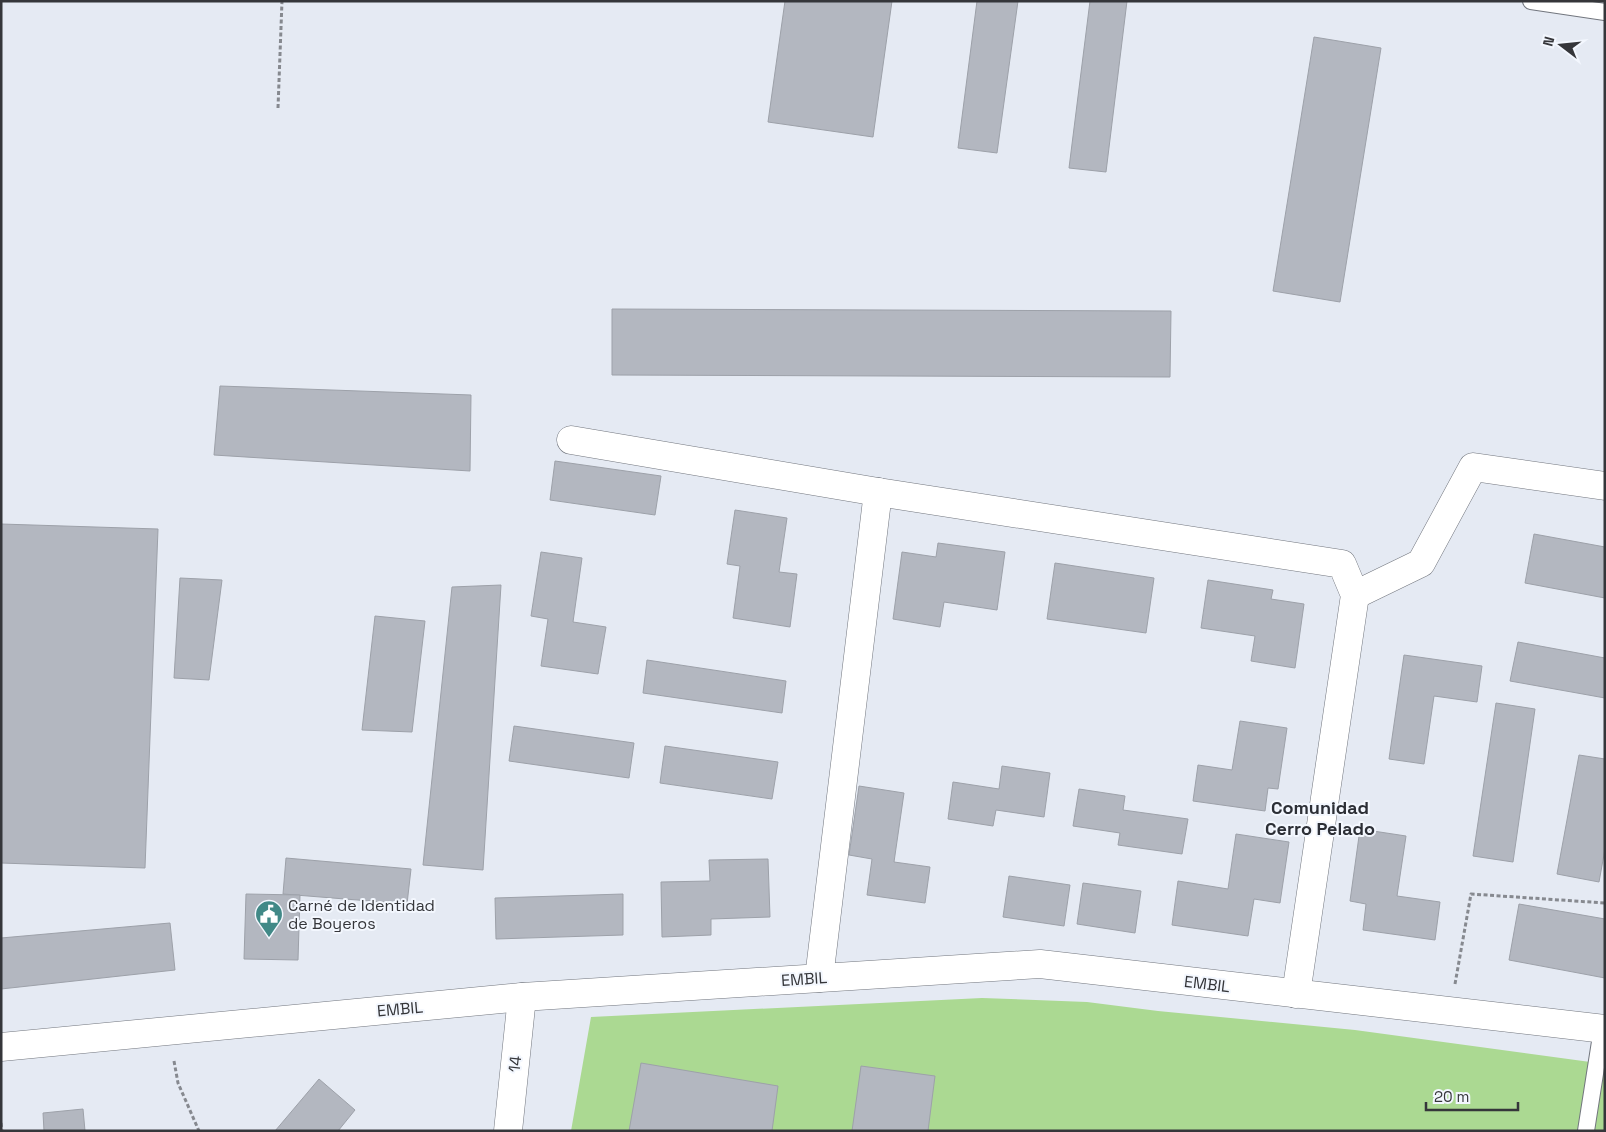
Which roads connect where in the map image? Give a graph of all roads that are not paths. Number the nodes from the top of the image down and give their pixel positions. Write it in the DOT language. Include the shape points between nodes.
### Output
graph roads {
  1 [pos="1531,1"];
  2 [pos="1605,12"];
  3 [pos="571,440"];
  4 [pos="1605,486"];
  5 [pos="878,492"];
  6 [pos="1355,595"];
  7 [pos="819,978"];
  8 [pos="1296,994"];
  9 [pos="522,997"];
  10 [pos="1603,1029"];
  11 [pos="1,1047"];
  12 [pos="508,1131"];
  13 [pos="1586,1131"];
  1 -- 2 [label="lane"];
  3 -- 5 [label="street"];
  4 -- 6 [label="street" via="1473,467 1421,563"];
  5 -- 6 [label="street" via="1342,564"];
  5 -- 7 [label="street"];
  6 -- 8 [label="street"];
  7 -- 8 [label="street, EMBIL" via="1040,964"];
  7 -- 9 [label="street, EMBIL"];
  8 -- 10 [label="street, EMBIL"];
  9 -- 11 [label="street, EMBIL"];
  9 -- 12 [label="street, 14"];
  10 -- 13 [label="lane"];
}
